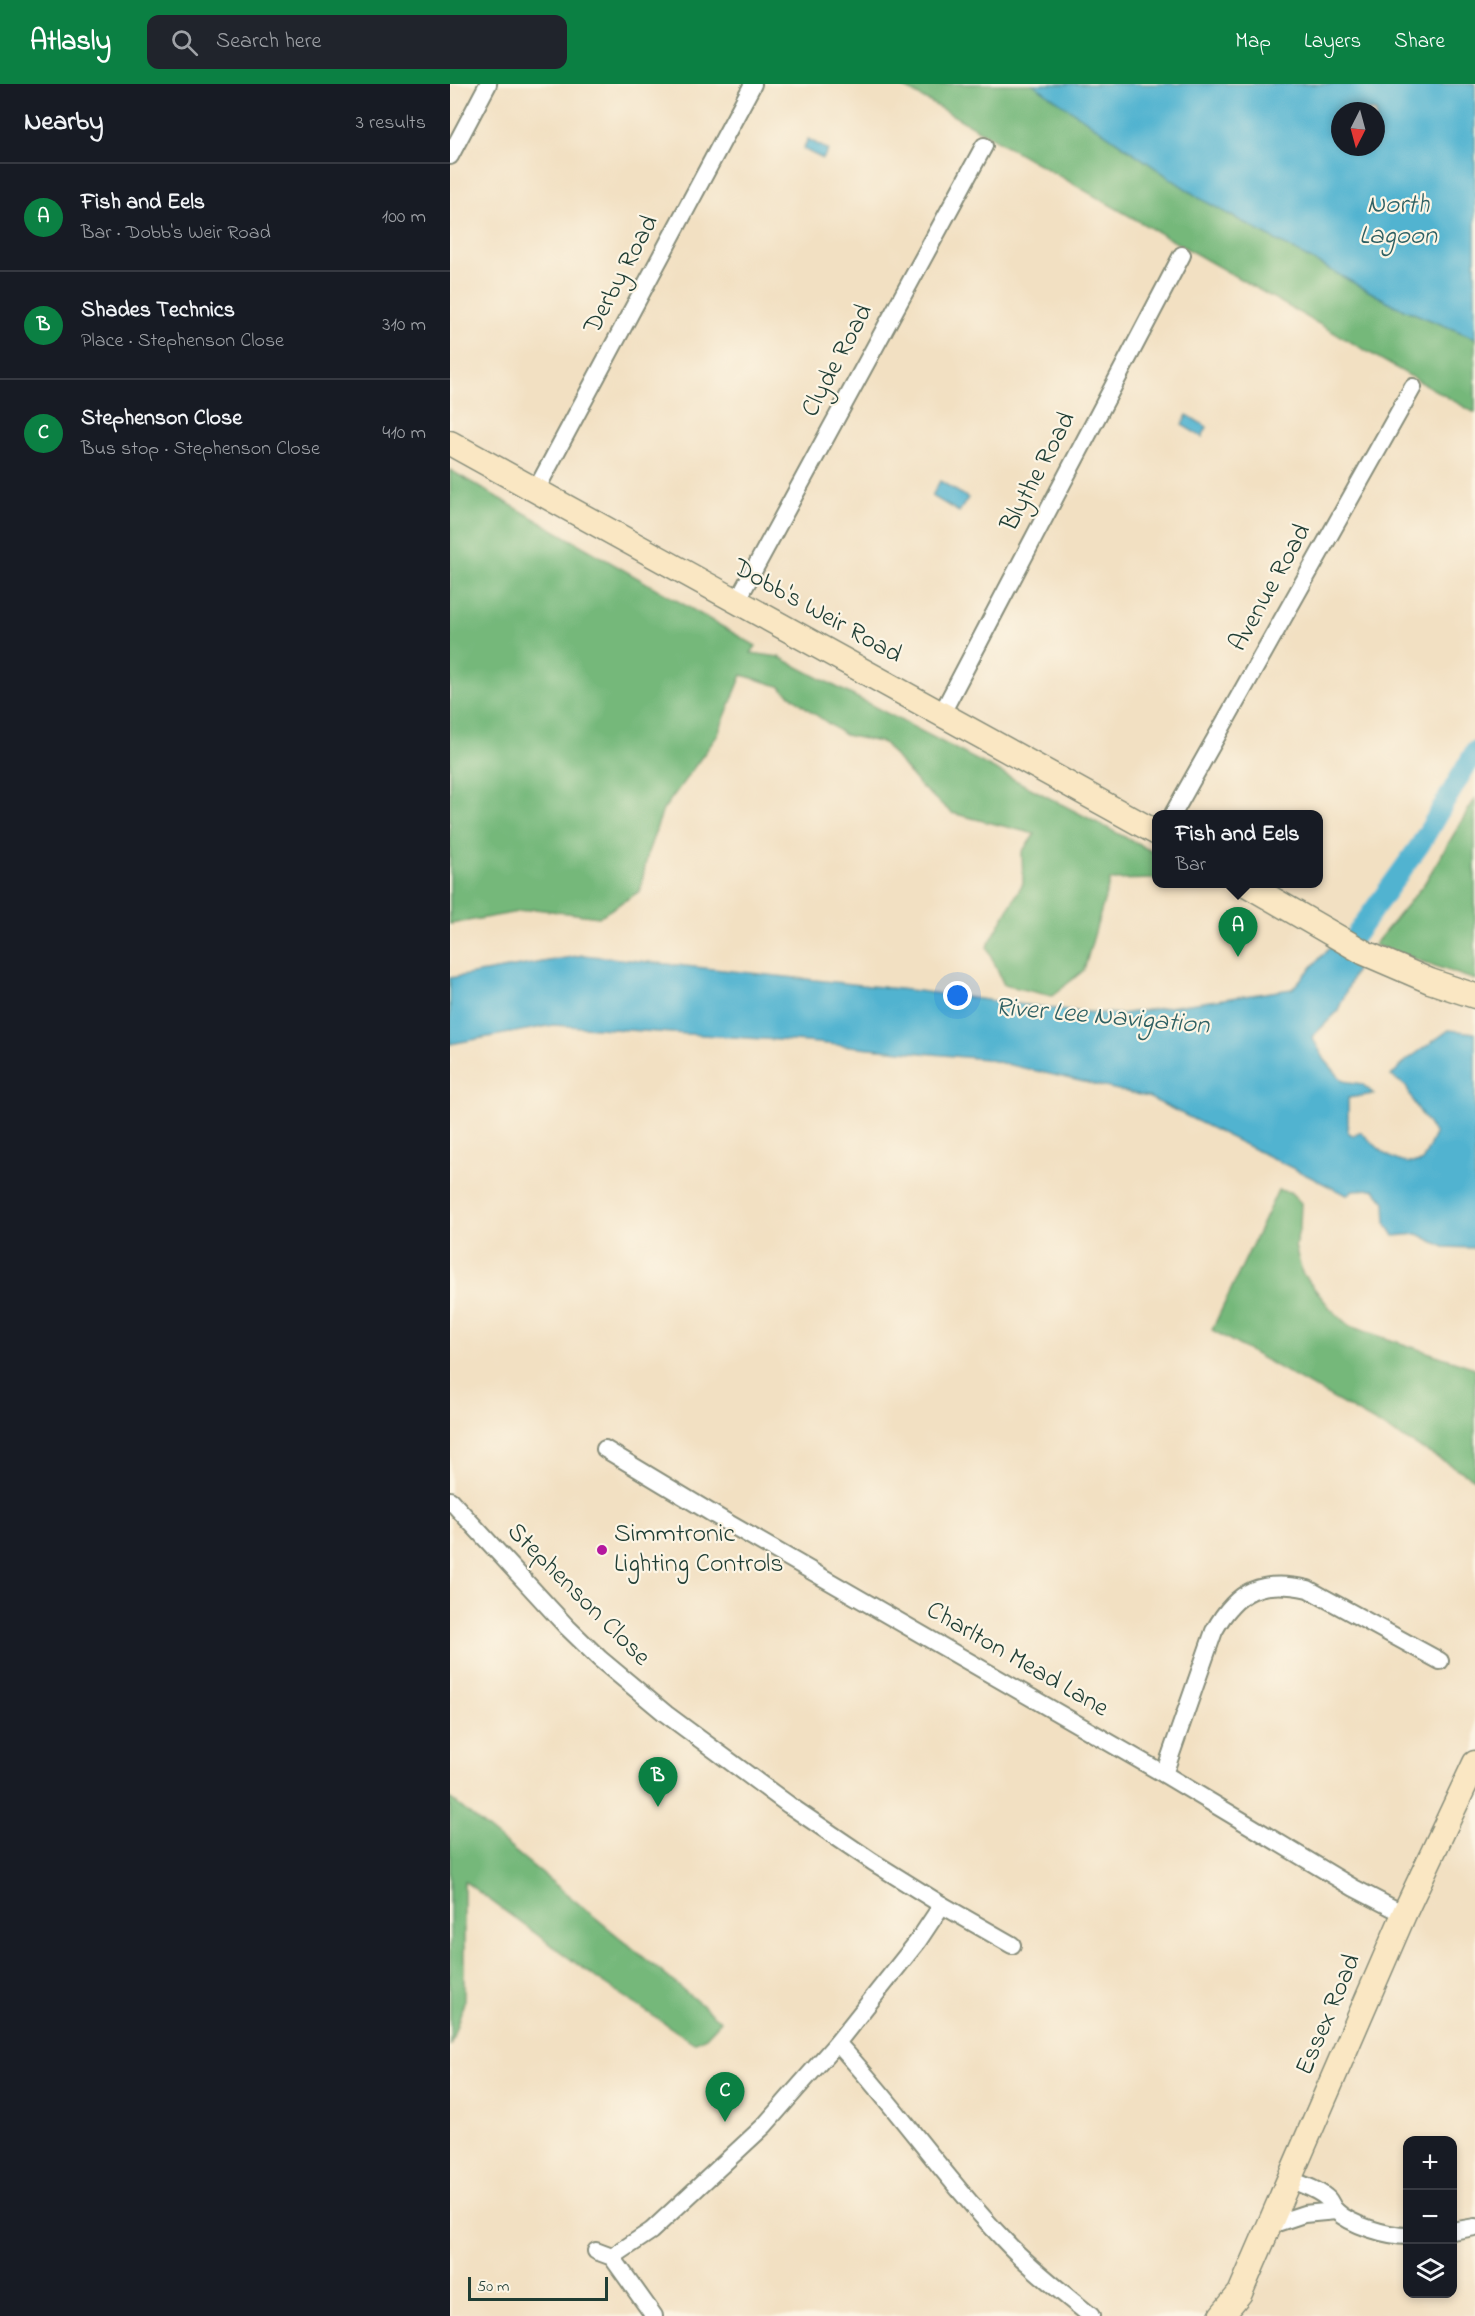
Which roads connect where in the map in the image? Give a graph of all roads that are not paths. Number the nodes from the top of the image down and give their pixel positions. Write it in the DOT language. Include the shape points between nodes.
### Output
graph roads {
  1 [pos="488,84"];
  2 [pos="753,84"];
  3 [pos="984,146"];
  4 [pos="450,156"];
  5 [pos="1182,255"];
  6 [pos="1413,387"];
  7 [pos="450,443"];
  8 [pos="536,490"];
  9 [pos="737,601"];
  10 [pos="942,713"];
  11 [pos="1175,810"];
  12 [pos="1152,830"];
  13 [pos="1252,888"];
  14 [pos="1475,996"];
  15 [pos="605,1449"];
  16 [pos="450,1500"];
  17 [pos="1440,1661"];
  18 [pos="1475,1763"];
  19 [pos="1164,1774"];
  20 [pos="942,1905"];
  21 [pos="1404,1914"];
  22 [pos="1012,1945"];
  23 [pos="837,2043"];
  24 [pos="1289,2179"];
  25 [pos="1335,2211"];
  26 [pos="1268,2226"];
  27 [pos="1475,2227"];
  28 [pos="1457,2230"];
  29 [pos="1403,2235"];
  30 [pos="596,2251"];
  31 [pos="612,2257"];
  32 [pos="1241,2304"];
  33 [pos="654,2316"];
  34 [pos="1091,2316"];
  35 [pos="1221,2316"];
  1 -- 4 [label="street"];
  2 -- 8 [label="street, Derby Road"];
  3 -- 9 [label="street, Clyde Road"];
  5 -- 10 [label="street, Blythe Road"];
  6 -- 11 [label="street, Avenue Road"];
  7 -- 8 [label="street, Dobb's Weir Road"];
  8 -- 9 [label="street, Dobb's Weir Road"];
  9 -- 10 [label="street, Dobb's Weir Road"];
  10 -- 12 [label="street, Dobb's Weir Road"];
  13 -- 14 [label="street" via="1365,953"];
  15 -- 19 [label="street, Charlton Mead Lane"];
  16 -- 20 [label="street, Stephenson Close" via="567,1627 658,1707 789,1805"];
  17 -- 19 [label="street" via="1308,1588 1286,1584 1261,1586 1240,1596 1224,1612 1214,1631"];
  18 -- 21 [label="street, Essex Road"];
  19 -- 21 [label="street, Charlton Mead Lane"];
  20 -- 22 [label="street, Stephenson Close"];
  20 -- 23 [label="street"];
  21 -- 24 [label="street, Essex Road"];
  23 -- 31 [label="street" via="720,2169 651,2231"];
  23 -- 34 [label="street" via="1006,2243"];
  24 -- 25 [label="street" via="1328,2199"];
  24 -- 26 [label="street, Essex Road"];
  25 -- 26 [label="street" via="1304,2214"];
  25 -- 29 [label="street" via="1378,2231"];
  26 -- 32 [label="street, Essex Road"];
  27 -- 28 [label="street"];
  30 -- 31 [label="street"];
  31 -- 33 [label="street"];
  32 -- 35 [label="street, Essex Road"];
}
